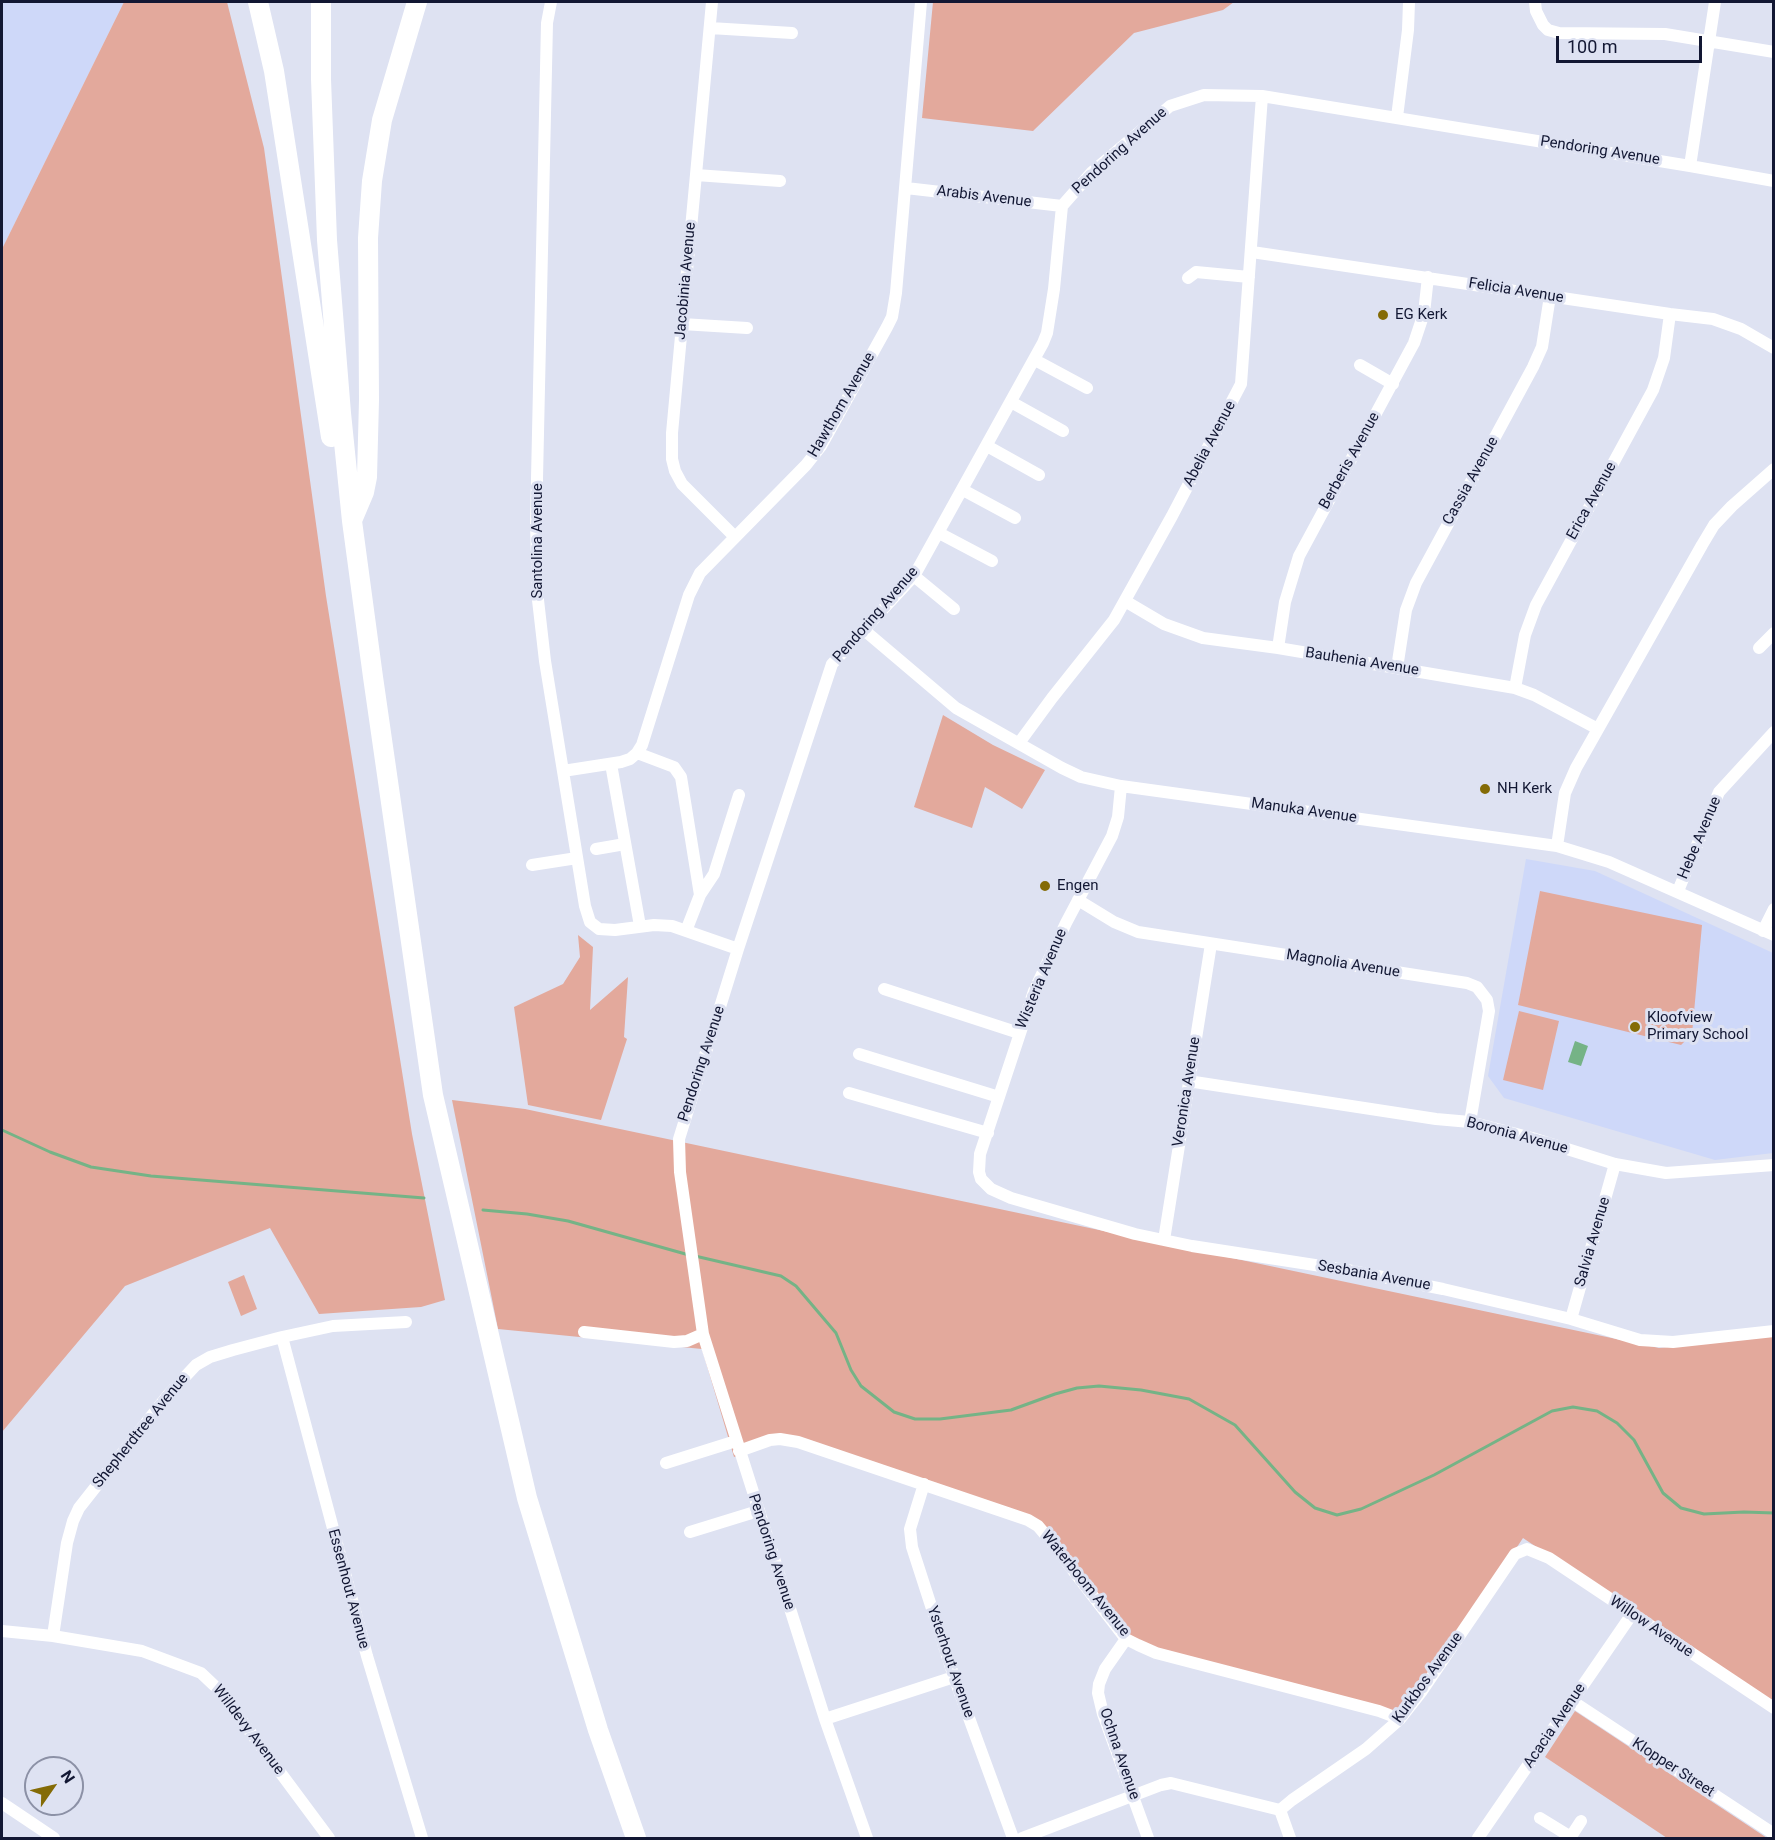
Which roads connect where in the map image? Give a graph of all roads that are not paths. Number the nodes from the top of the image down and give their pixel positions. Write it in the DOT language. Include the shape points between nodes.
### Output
graph roads {
  1 [pos="258,2"];
  2 [pos="321,2"];
  3 [pos="417,2"];
  4 [pos="551,2"];
  5 [pos="712,2"];
  6 [pos="921,2"];
  7 [pos="1409,2"];
  8 [pos="1535,2"];
  9 [pos="1715,2"];
  10 [pos="710,28"];
  11 [pos="792,33"];
  12 [pos="1710,41"];
  13 [pos="1773,52"];
  14 [pos="1262,96"];
  15 [pos="1397,117"];
  16 [pos="1690,166"];
  17 [pos="696,175"];
  18 [pos="780,181"];
  19 [pos="1773,181"];
  20 [pos="906,188"];
  21 [pos="1062,206"];
  22 [pos="1252,252"];
  23 [pos="1249,277"];
  24 [pos="1428,277"];
  25 [pos="1188,278"];
  26 [pos="1551,296"];
  27 [pos="1670,314"];
  28 [pos="681,324"];
  29 [pos="747,328"];
  30 [pos="1773,348"];
  31 [pos="1035,360"];
  32 [pos="1360,365"];
  33 [pos="1393,384"];
  34 [pos="1087,388"];
  35 [pos="1011,402"];
  36 [pos="1063,430"];
  37 [pos="987,446"];
  38 [pos="1773,469"];
  39 [pos="1039,475"];
  40 [pos="963,490"];
  41 [pos="1016,518"];
  42 [pos="352,521"];
  43 [pos="939,532"];
  44 [pos="735,537"];
  45 [pos="992,561"];
  46 [pos="914,576"];
  47 [pos="1125,601"];
  48 [pos="954,609"];
  49 [pos="864,630"];
  50 [pos="1773,633"];
  51 [pos="1278,648"];
  52 [pos="1760,648"];
  53 [pos="1397,668"];
  54 [pos="1515,688"];
  55 [pos="1598,729"];
  56 [pos="1773,732"];
  57 [pos="1019,743"];
  58 [pos="637,753"];
  59 [pos="611,764"];
  60 [pos="563,771"];
  61 [pos="1121,786"];
  62 [pos="739,795"];
  63 [pos="625,844"];
  64 [pos="1557,846"];
  65 [pos="596,849"];
  66 [pos="577,858"];
  67 [pos="532,865"];
  68 [pos="1678,891"];
  69 [pos="700,895"];
  70 [pos="1078,900"];
  71 [pos="1773,909"];
  72 [pos="639,927"];
  73 [pos="686,931"];
  74 [pos="1768,933"];
  75 [pos="1211,944"];
  76 [pos="738,950"];
  77 [pos="884,989"];
  78 [pos="1019,1033"];
  79 [pos="859,1054"];
  80 [pos="1188,1081"];
  81 [pos="849,1094"];
  82 [pos="999,1097"];
  83 [pos="1470,1122"];
  84 [pos="988,1133"];
  85 [pos="1615,1164"];
  86 [pos="1773,1165"];
  87 [pos="981,1179"];
  88 [pos="1164,1240"];
  89 [pos="1571,1319"];
  90 [pos="406,1323"];
  91 [pos="1773,1331"];
  92 [pos="584,1332"];
  93 [pos="703,1334"];
  94 [pos="282,1337"];
  95 [pos="738,1446"];
  96 [pos="666,1463"];
  97 [pos="924,1484"];
  98 [pos="758,1511"];
  99 [pos="690,1532"];
  100 [pos="1527,1549"];
  101 [pos="1632,1614"];
  102 [pos="2,1631"];
  103 [pos="54,1636"];
  104 [pos="1125,1639"];
  105 [pos="954,1677"];
  106 [pos="1572,1701"];
  107 [pos="1773,1708"];
  108 [pos="825,1719"];
  109 [pos="1400,1719"];
  110 [pos="1133,1796"];
  111 [pos="2,1803"];
  112 [pos="1280,1810"];
  113 [pos="1540,1818"];
  114 [pos="1581,1821"];
  115 [pos="1773,1834"];
  116 [pos="1571,1838"];
  117 [pos="54,1839"];
  118 [pos="329,1839"];
  119 [pos="423,1839"];
  120 [pos="636,1839"];
  121 [pos="867,1839"];
  122 [pos="1013,1839"];
  123 [pos="1022,1839"];
  124 [pos="1148,1839"];
  125 [pos="1290,1839"];
  126 [pos="1478,1839"];
  1 -- 42 [label="highway" via="274,71 334,452"];
  2 -- 42 [label="highway" via="327,240"];
  3 -- 42 [label="highway" via="382,120 372,181 367,285 368,467 364,492"];
  4 -- 60 [label="street, Santolina Avenue" via="547,23 537,546 542,641"];
  5 -- 10 [label="street, Jacobinia Avenue"];
  6 -- 20 [label="street, Hawthorn Avenue"];
  7 -- 15 [label="street"];
  8 -- 12 [label="street" via="1543,25 1558,33 1665,34"];
  9 -- 12 [label="street"];
  10 -- 11 [label="street"];
  10 -- 17 [label="street, Jacobinia Avenue"];
  12 -- 13 [label="street"];
  12 -- 16 [label="street"];
  14 -- 15 [label="street, Pendoring Avenue"];
  14 -- 21 [label="street, Pendoring Avenue" via="1204,95 1170,106 1092,172"];
  14 -- 22 [label="street, Abelia Avenue"];
  15 -- 16 [label="street, Pendoring Avenue"];
  16 -- 19 [label="street, Pendoring Avenue"];
  17 -- 18 [label="street"];
  17 -- 28 [label="street, Jacobinia Avenue"];
  20 -- 21 [label="street, Arabis Avenue"];
  20 -- 44 [label="street, Hawthorn Avenue" via="892,317 821,446"];
  21 -- 31 [label="street, Pendoring Avenue" via="1047,333"];
  22 -- 23 [label="street, Abelia Avenue"];
  22 -- 24 [label="street, Felicia Avenue"];
  23 -- 25 [label="street" via="1196,272"];
  23 -- 47 [label="street, Abelia Avenue" via="1238,392"];
  24 -- 26 [label="street, Felicia Avenue"];
  24 -- 33 [label="street, Berberis Avenue" via="1418,332"];
  26 -- 27 [label="street, Felicia Avenue"];
  26 -- 53 [label="street, Cassia Avenue" via="1542,348 1416,583 1406,610"];
  27 -- 30 [label="street, Felicia Avenue" via="1725,322"];
  27 -- 54 [label="street, Erica Avenue" via="1664,358 1653,390 1536,605 1525,635"];
  28 -- 29 [label="street"];
  28 -- 44 [label="street, Jacobinia Avenue" via="672,459 682,484"];
  31 -- 34 [label="street"];
  31 -- 35 [label="street, Pendoring Avenue"];
  32 -- 33 [label="street"];
  33 -- 51 [label="street, Berberis Avenue" via="1299,556 1285,602"];
  35 -- 36 [label="street"];
  35 -- 37 [label="street, Pendoring Avenue"];
  37 -- 39 [label="street"];
  37 -- 40 [label="street, Pendoring Avenue"];
  38 -- 55 [label="street" via="1714,525"];
  40 -- 41 [label="street"];
  40 -- 43 [label="street, Pendoring Avenue"];
  42 -- 120 [label="highway" via="434,1095 527,1498 598,1730"];
  43 -- 45 [label="street"];
  43 -- 46 [label="street, Pendoring Avenue"];
  44 -- 58 [label="street, Hawthorn Avenue" via="693,585"];
  46 -- 48 [label="street"];
  46 -- 49 [label="street, Pendoring Avenue"];
  47 -- 51 [label="street, Bauhenia Avenue" via="1181,631 1223,642"];
  47 -- 57 [label="street, Abelia Avenue"];
  49 -- 57 [label="street, Manuka Avenue" via="956,708"];
  49 -- 76 [label="street, Pendoring Avenue" via="832,664"];
  50 -- 52 [label="street"];
  51 -- 53 [label="street, Bauhenia Avenue"];
  53 -- 54 [label="street, Bauhenia Avenue"];
  54 -- 55 [label="street, Bauhenia Avenue"];
  55 -- 64 [label="street" via="1565,793"];
  56 -- 68 [label="street, Hebe Avenue" via="1719,792"];
  57 -- 61 [label="street, Manuka Avenue" via="1082,777"];
  58 -- 59 [label="street"];
  58 -- 69 [label="street" via="674,767 681,777"];
  59 -- 60 [label="street"];
  59 -- 63 [label="street"];
  60 -- 66 [label="street, Santolina Avenue"];
  61 -- 64 [label="street, Manuka Avenue"];
  61 -- 70 [label="street, Wisteria Avenue" via="1112,836"];
  62 -- 69 [label="street" via="714,874"];
  63 -- 65 [label="street"];
  63 -- 72 [label="street"];
  64 -- 68 [label="street, Manuka Avenue" via="1609,862"];
  66 -- 67 [label="street"];
  66 -- 72 [label="street, Santolina Avenue" via="588,917 595,927"];
  68 -- 74 [label="street, Manuka Avenue"];
  69 -- 73 [label="street"];
  70 -- 75 [label="street, Magnolia Avenue" via="1138,932"];
  70 -- 78 [label="street, Wisteria Avenue" via="1046,963"];
  71 -- 74 [label="street"];
  72 -- 73 [label="street, Santolina Avenue" via="672,926"];
  73 -- 76 [label="street, Santolina Avenue"];
  75 -- 80 [label="street, Veronica Avenue"];
  75 -- 83 [label="street, Magnolia Avenue" via="1477,987 1489,1011"];
  76 -- 93 [label="street, Pendoring Avenue" via="679,1139 680,1172"];
  77 -- 78 [label="street"];
  78 -- 82 [label="street, Wisteria Avenue"];
  79 -- 82 [label="street"];
  80 -- 83 [label="street, Boronia Avenue"];
  80 -- 88 [label="street, Veronica Avenue"];
  81 -- 84 [label="street"];
  82 -- 84 [label="street, Wisteria Avenue"];
  83 -- 85 [label="street, Boronia Avenue"];
  84 -- 87 [label="street, Wisteria Avenue" via="980,1159"];
  85 -- 86 [label="street, Boronia Avenue" via="1666,1173"];
  85 -- 89 [label="street, Salvia Avenue"];
  87 -- 88 [label="street, Sesbania Avenue" via="991,1189 1011,1198"];
  88 -- 89 [label="street, Sesbania Avenue" via="1347,1270"];
  89 -- 91 [label="street, Sesbania Avenue" via="1658,1343"];
  90 -- 94 [label="street, Shepherdtree Avenue" via="343,1324"];
  92 -- 93 [label="street" via="674,1342"];
  93 -- 95 [label="street, Pendoring Avenue"];
  94 -- 103 [label="street, Shepherdtree Avenue" via="210,1357 196,1365 88,1495 73,1521 67,1543"];
  94 -- 119 [label="street, Essenhout Avenue" via="367,1656"];
  95 -- 96 [label="street, Waterboom Avenue"];
  95 -- 97 [label="street, Waterboom Avenue" via="791,1440"];
  95 -- 98 [label="street, Pendoring Avenue"];
  97 -- 104 [label="street, Waterboom Avenue" via="1028,1520 1038,1527"];
  97 -- 105 [label="street, Ysterhout Avenue" via="910,1536"];
  98 -- 99 [label="street"];
  98 -- 108 [label="street, Pendoring Avenue"];
  100 -- 101 [label="street, Willow Avenue" via="1549,1558"];
  100 -- 109 [label="street, Kurkbos Avenue" via="1515,1554 1506,1566"];
  101 -- 106 [label="street, Acacia Avenue"];
  101 -- 107 [label="street, Willow Avenue"];
  102 -- 103 [label="street, Willdevy Avenue"];
  103 -- 118 [label="street, Willdevy Avenue" via="142,1651 201,1673 219,1690"];
  104 -- 109 [label="street, Waterboom Avenue" via="1156,1653"];
  104 -- 110 [label="street, Ochna Avenue" via="1105,1669 1098,1693"];
  105 -- 108 [label="street"];
  105 -- 122 [label="street, Ysterhout Avenue"];
  106 -- 115 [label="street, Klopper Street"];
  106 -- 126 [label="street, Acacia Avenue"];
  108 -- 121 [label="street, Pendoring Avenue"];
  109 -- 112 [label="street, Kurkbos Avenue" via="1366,1749"];
  110 -- 112 [label="street" via="1171,1783"];
  110 -- 123 [label="street"];
  110 -- 124 [label="street, Ochna Avenue"];
  111 -- 117 [label="street"];
  112 -- 125 [label="street"];
  113 -- 116 [label="street"];
  114 -- 116 [label="street"];
}
